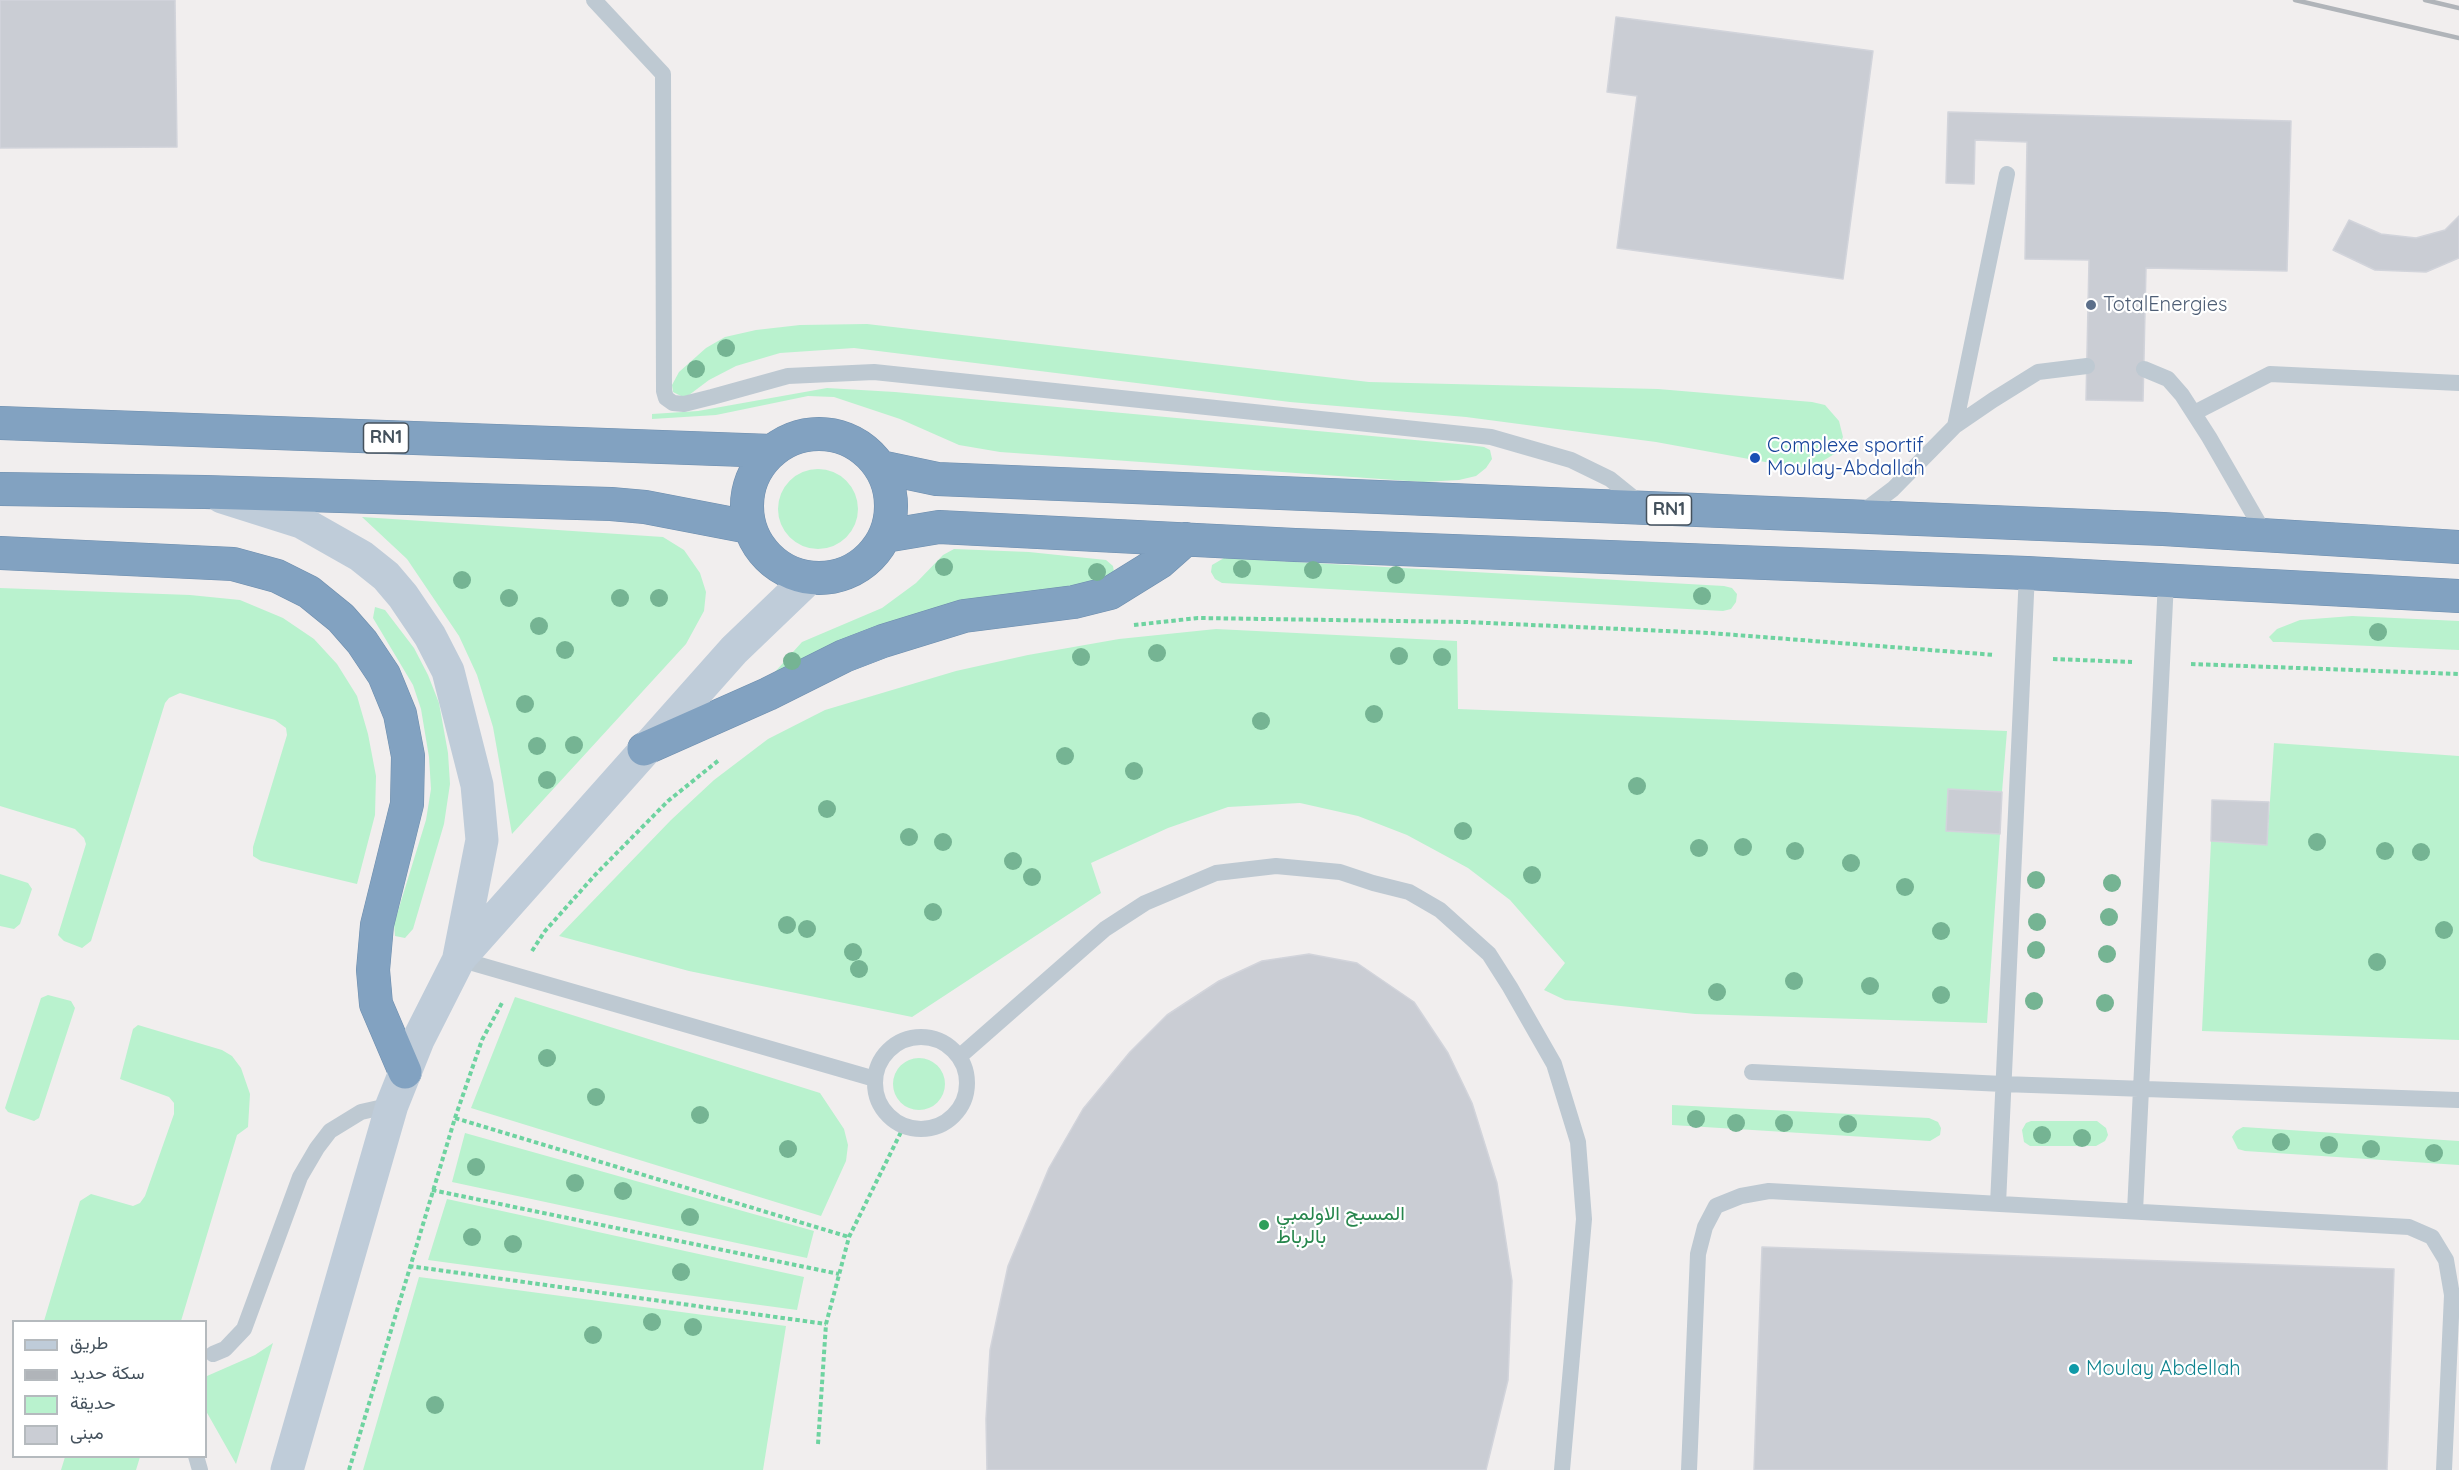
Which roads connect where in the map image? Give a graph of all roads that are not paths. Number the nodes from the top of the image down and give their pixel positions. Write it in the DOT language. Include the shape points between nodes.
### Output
graph roads {
  1 [pos="594,0"];
  2 [pos="2007,174"];
  3 [pos="2087,366"];
  4 [pos="2144,369"];
  5 [pos="2459,383"];
  6 [pos="2194,413"];
  7 [pos="0,423"];
  8 [pos="1955,426"];
  9 [pos="772,451"];
  10 [pos="879,467"];
  11 [pos="0,489"];
  12 [pos="205,492"];
  13 [pos="1646,509"];
  14 [pos="1856,517"];
  15 [pos="749,527"];
  16 [pos="885,536"];
  17 [pos="2267,537"];
  18 [pos="1186,540"];
  19 [pos="2459,547"];
  20 [pos="0,553"];
  21 [pos="2027,573"];
  22 [pos="809,578"];
  23 [pos="2166,581"];
  24 [pos="2459,596"];
  25 [pos="644,749"];
  26 [pos="459,959"];
  27 [pos="959,1057"];
  28 [pos="405,1072"];
  29 [pos="1752,1072"];
  30 [pos="875,1079"];
  31 [pos="2003,1084"];
  32 [pos="2140,1089"];
  33 [pos="2458,1100"];
  34 [pos="392,1105"];
  35 [pos="1998,1204"];
  36 [pos="2135,1211"];
  37 [pos="213,1354"];
  38 [pos="287,1470"];
  39 [pos="1562,1470"];
  40 [pos="1689,1470"];
  41 [pos="2444,1470"];
  1 -- 13 [label="lane" via="663,74 664,391 673,404 703,400 788,376 874,372 1434,430 1491,437 1571,460 1610,479"];
  2 -- 8 [label="lane"];
  3 -- 8 [label="lane" via="2038,372"];
  4 -- 6 [label="lane" via="2168,379"];
  5 -- 6 [label="lane" via="2270,374"];
  6 -- 17 [label="lane"];
  7 -- 9 [label="highway, RN1"];
  8 -- 14 [label="lane" via="1893,489"];
  9 -- 10 [label="highway, RN1" via="808,434 830,434 866,451"];
  9 -- 15 [label="highway, RN1" via="758,467 750,485"];
  10 -- 13 [label="highway, RN1" via="937,479"];
  10 -- 16 [label="highway, RN1" via="892,506"];
  11 -- 12 [label="highway"];
  12 -- 15 [label="highway" via="611,504"];
  12 -- 26 [label="street" via="301,522 361,556 403,596 448,671 477,785 482,840"];
  13 -- 14 [label="highway, RN1"];
  14 -- 17 [label="highway, RN1"];
  15 -- 22 [label="highway, RN1" via="771,561"];
  16 -- 18 [label="highway" via="939,527"];
  16 -- 22 [label="highway, RN1" via="867,561 849,573"];
  17 -- 19 [label="highway, RN1"];
  18 -- 21 [label="highway"];
  18 -- 25 [label="highway" via="1160,562 1110,593 1074,602 964,616 883,641"];
  20 -- 28 [label="highway" via="233,564 277,576 309,592 363,642 384,675 400,714 408,756 407,804 377,925 373,970 376,1004"];
  21 -- 23 [label="highway"];
  21 -- 31 [label="lane"];
  22 -- 25 [label="street" via="734,650"];
  23 -- 24 [label="highway"];
  23 -- 32 [label="lane"];
  25 -- 26 [label="street"];
  26 -- 28 [label="street"];
  26 -- 30 [label="lane"];
  27 -- 30 [label="lane" via="940,1042 917,1038 888,1050"];
  27 -- 30 [label="lane" via="967,1085 964,1100 946,1122 933,1128 918,1130 891,1118 876,1094"];
  27 -- 39 [label="lane" via="1105,929 1145,903 1215,873 1276,866 1340,872 1410,892 1440,910 1489,954 1510,987 1554,1064 1578,1142 1584,1219"];
  28 -- 34 [label="street"];
  29 -- 31 [label="lane"];
  31 -- 32 [label="lane"];
  31 -- 35 [label="lane"];
  32 -- 33 [label="lane"];
  32 -- 36 [label="lane"];
  34 -- 37 [label="lane" via="361,1112 330,1131 317,1148 300,1177 244,1329 225,1349"];
  34 -- 38 [label="street"];
  35 -- 36 [label="lane"];
  35 -- 40 [label="lane" via="1769,1191 1716,1206 1698,1254"];
  36 -- 41 [label="lane" via="2380,1224 2409,1227 2432,1237 2446,1260 2452,1295"];
}
